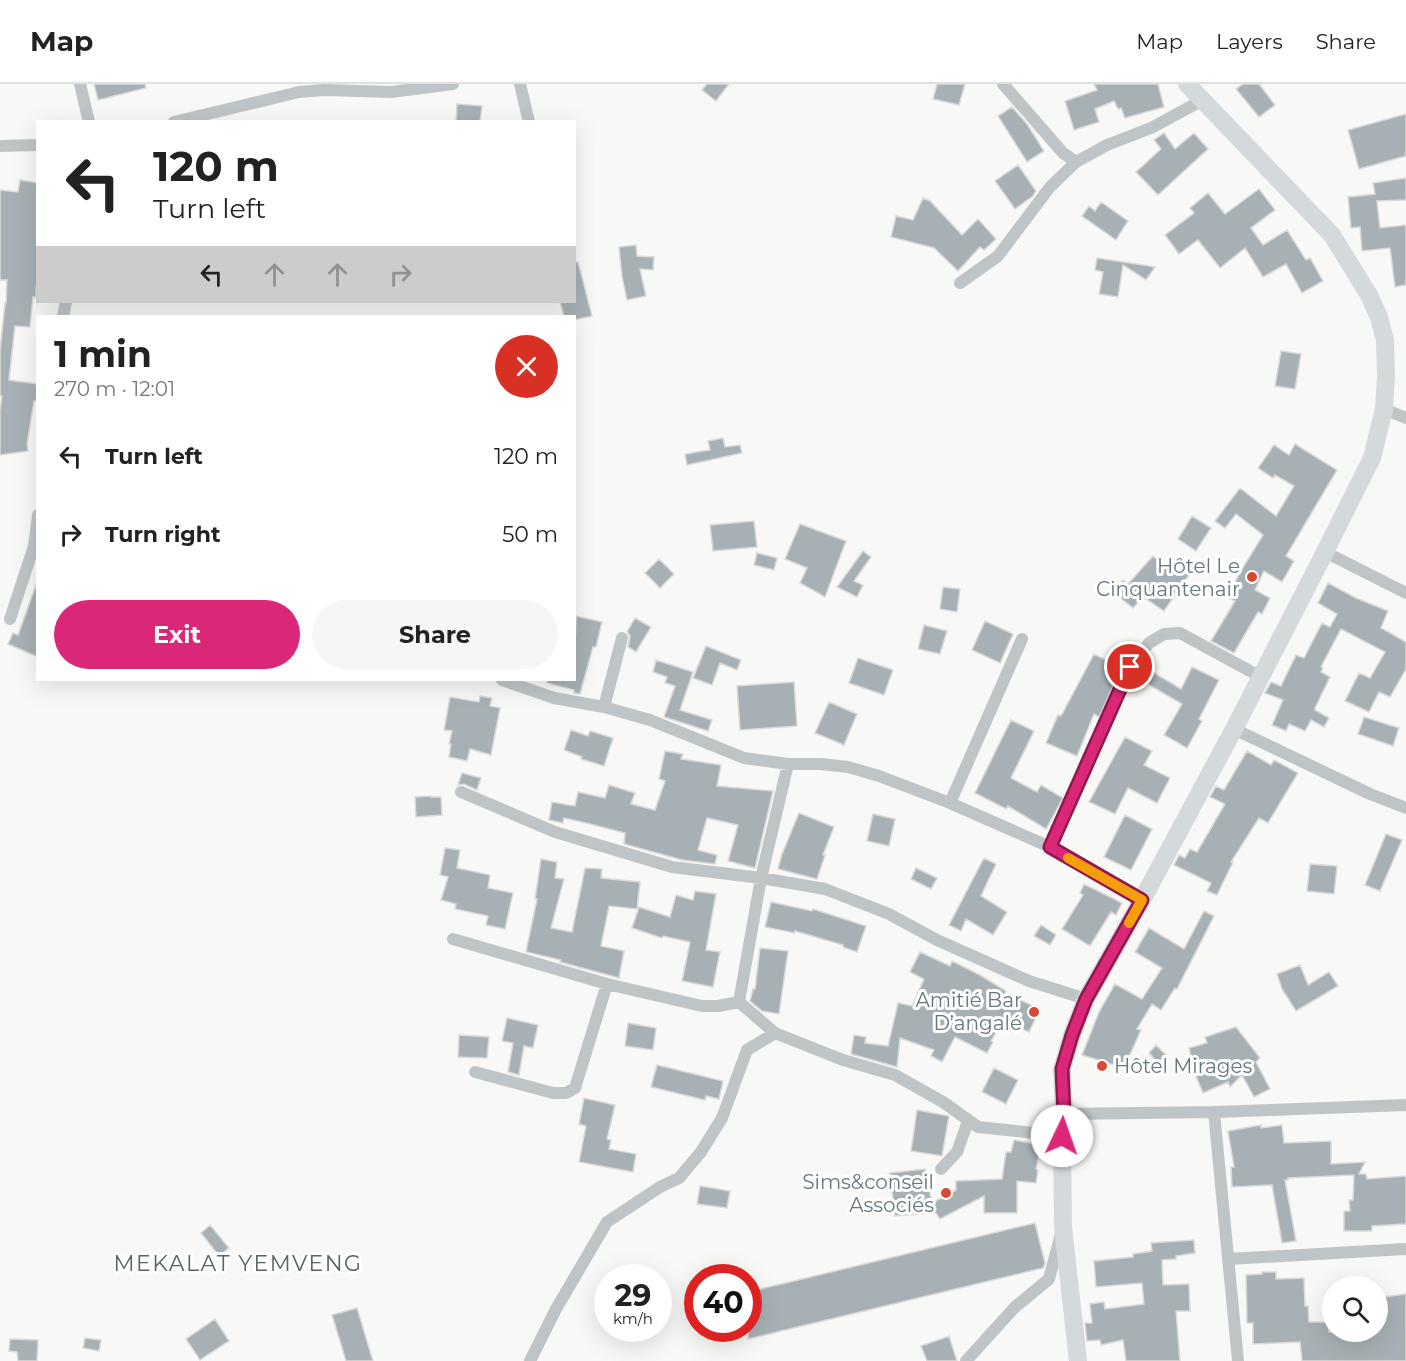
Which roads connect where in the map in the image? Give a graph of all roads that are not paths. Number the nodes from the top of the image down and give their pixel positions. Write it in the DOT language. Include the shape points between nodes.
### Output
graph roads {
  1 [pos="80,84"];
  2 [pos="453,84"];
  3 [pos="520,84"];
  4 [pos="1003,84"];
  5 [pos="1187,84"];
  6 [pos="1201,101"];
  7 [pos="89,120"];
  8 [pos="182,120"];
  9 [pos="529,120"];
  10 [pos="36,145"];
  11 [pos="0,146"];
  12 [pos="1076,162"];
  13 [pos="960,283"];
  14 [pos="1384,409"];
  15 [pos="1405,416"];
  16 [pos="36,530"];
  17 [pos="1325,552"];
  18 [pos="1406,593"];
  19 [pos="10,619"];
  20 [pos="622,638"];
  21 [pos="1022,639"];
  22 [pos="1261,677"];
  23 [pos="505,681"];
  24 [pos="604,707"];
  25 [pos="1234,729"];
  26 [pos="788,764"];
  27 [pos="461,792"];
  28 [pos="950,803"];
  29 [pos="1406,808"];
  30 [pos="1050,847"];
  31 [pos="761,878"];
  32 [pos="1142,900"];
  33 [pos="453,939"];
  34 [pos="607,984"];
  35 [pos="1086,999"];
  36 [pos="740,1002"];
  37 [pos="775,1033"];
  38 [pos="475,1072"];
  39 [pos="1406,1105"];
  40 [pos="1214,1112"];
  41 [pos="1064,1114"];
  42 [pos="968,1121"];
  43 [pos="1062,1136"];
  44 [pos="941,1168"];
  45 [pos="1063,1227"];
  46 [pos="1406,1250"];
  47 [pos="1228,1259"];
  48 [pos="530,1361"];
  49 [pos="966,1361"];
  50 [pos="1078,1361"];
  51 [pos="1238,1361"];
  1 -- 7 [label="street"];
  2 -- 8 [label="street" via="391,92 299,92"];
  3 -- 9 [label="street"];
  4 -- 12 [label="street" via="1063,153"];
  5 -- 6 [label="street"];
  6 -- 12 [label="street"];
  6 -- 14 [label="street" via="1332,235 1369,295 1385,340"];
  10 -- 11 [label="street"];
  12 -- 13 [label="street" via="1050,187 998,256"];
  14 -- 15 [label="street"];
  14 -- 17 [label="street" via="1372,458"];
  16 -- 19 [label="street"];
  17 -- 18 [label="street"];
  17 -- 22 [label="street"];
  20 -- 24 [label="street"];
  21 -- 28 [label="street"];
  22 -- 25 [label="street"];
  22 -- 30 [label="street" via="1180,633 1164,634 1149,642 1130,667"];
  23 -- 24 [label="street" via="554,698"];
  24 -- 26 [label="street" via="650,720 744,758"];
  25 -- 29 [label="street"];
  25 -- 32 [label="street"];
  26 -- 28 [label="street" via="848,767"];
  26 -- 31 [label="street"];
  27 -- 31 [label="street" via="555,832 672,867"];
  28 -- 30 [label="street"];
  30 -- 32 [label="street"];
  31 -- 35 [label="street" via="825,889 889,914 1029,981"];
  31 -- 36 [label="street"];
  32 -- 35 [label="street"];
  33 -- 34 [label="street"];
  34 -- 36 [label="street" via="702,1006"];
  34 -- 38 [label="street" via="575,1088 553,1093"];
  35 -- 41 [label="street" via="1062,1069"];
  36 -- 37 [label="street"];
  37 -- 42 [label="street" via="843,1060 895,1075"];
  37 -- 48 [label="street" via="747,1050 722,1118 679,1178 607,1222"];
  39 -- 40 [label="street"];
  40 -- 41 [label="street"];
  40 -- 47 [label="street"];
  41 -- 43 [label="street"];
  42 -- 43 [label="street" via="978,1128"];
  42 -- 44 [label="street" via="957,1152"];
  43 -- 45 [label="street"];
  45 -- 49 [label="street" via="1049,1280 1015,1307"];
  45 -- 50 [label="street"];
  46 -- 47 [label="street"];
  47 -- 51 [label="street"];
}
